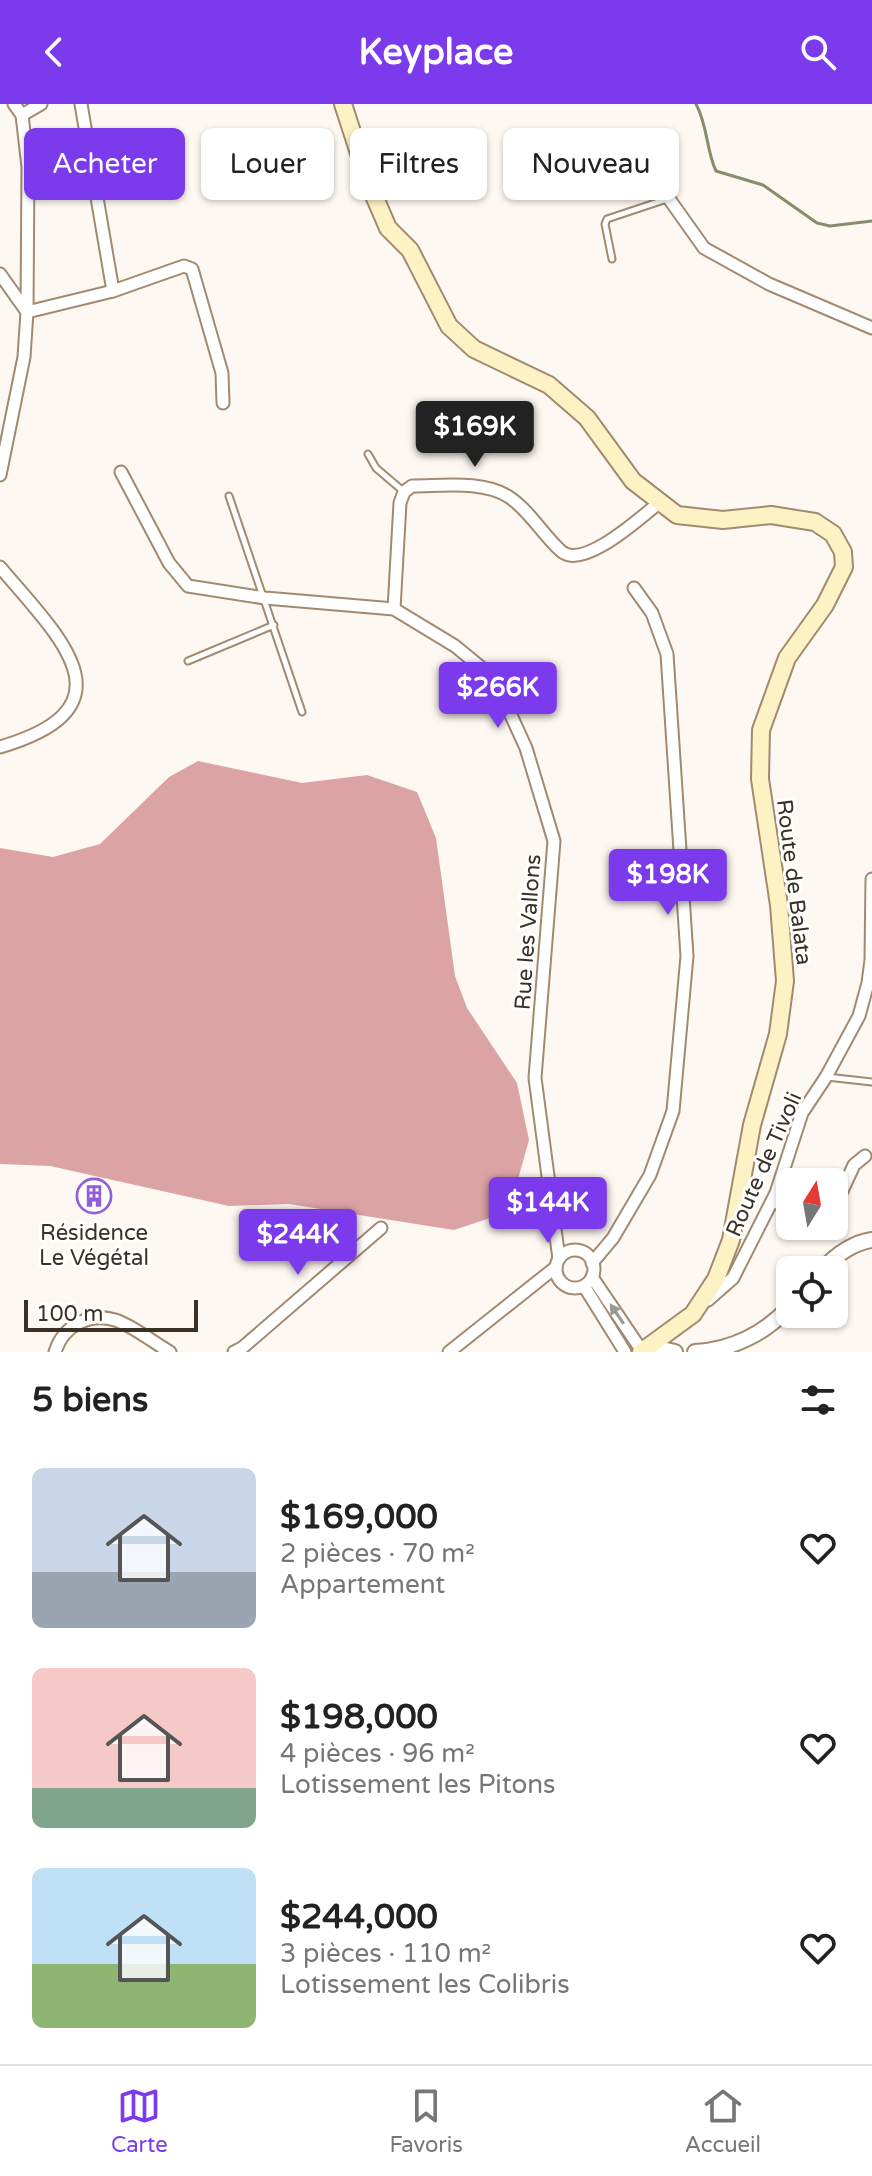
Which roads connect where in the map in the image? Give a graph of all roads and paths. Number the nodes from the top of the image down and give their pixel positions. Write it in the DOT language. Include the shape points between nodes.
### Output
graph roads {
  1 [pos="14,104"];
  2 [pos="41,104"];
  3 [pos="81,104"];
  4 [pos="343,104"];
  5 [pos="22,115"];
  6 [pos="662,200"];
  7 [pos="669,200"];
  8 [pos="612,259"];
  9 [pos="0,274"];
  10 [pos="113,291"];
  11 [pos="27,312"];
  12 [pos="872,328"];
  13 [pos="223,403"];
  14 [pos="368,454"];
  15 [pos="121,472"];
  16 [pos="0,475"];
  17 [pos="404,492"];
  18 [pos="229,496"];
  19 [pos="660,502"];
  20 [pos="0,567"];
  21 [pos="634,588"];
  22 [pos="265,598"];
  23 [pos="394,609"];
  24 [pos="274,625"];
  25 [pos="188,661"];
  26 [pos="302,712"];
  27 [pos="0,747"];
  28 [pos="872,879"];
  29 [pos="871,894"];
  30 [pos="870,983"];
  31 [pos="826,1077"];
  32 [pos="872,1082"];
  33 [pos="865,1156"];
  34 [pos="848,1178"];
  35 [pos="772,1202"];
  36 [pos="776,1203"];
  37 [pos="381,1228"];
  38 [pos="554,1229"];
  39 [pos="613,1238"];
  40 [pos="872,1240"];
  41 [pos="577,1252"];
  42 [pos="837,1256"];
  43 [pos="557,1263"];
  44 [pos="592,1263"];
  45 [pos="588,1281"];
  46 [pos="562,1283"];
  47 [pos="529,1291"];
  48 [pos="693,1314"];
  49 [pos="776,1317"];
  50 [pos="644,1350"];
  51 [pos="55,1352"];
  52 [pos="170,1352"];
  53 [pos="234,1352"];
  54 [pos="449,1352"];
  55 [pos="625,1352"];
  56 [pos="675,1352"];
  57 [pos="695,1352"];
  1 -- 5 [label="street"];
  2 -- 5 [label="street"];
  3 -- 10 [label="street"];
  4 -- 19 [label="main road, Route de Balata" via="388,228 410,250 449,326 474,349 549,385 587,418 633,481"];
  5 -- 11 [label="street" via="28,167"];
  6 -- 8 [label="lane" via="607,219"];
  7 -- 12 [label="street" via="704,248 769,284"];
  9 -- 11 [label="street"];
  10 -- 11 [label="street"];
  10 -- 13 [label="street" via="184,266 192,269 222,373"];
  11 -- 16 [label="street" via="24,357"];
  14 -- 17 [label="lane"];
  15 -- 22 [label="street, Rue les Vallons" via="169,563 188,586"];
  17 -- 19 [label="street" via="412,486 489,487 511,497 564,554 582,557"];
  17 -- 23 [label="street"];
  18 -- 22 [label="lane"];
  19 -- 48 [label="main road, Route de Balata" via="677,515 723,520 771,515 815,522 833,534 844,567 825,605 787,658 761,730 760,779 785,981 731,1240 716,1279"];
  20 -- 27 [label="street" via="76,670 76,692 54,726"];
  21 -- 39 [label="street" via="652,613 667,654 687,956 673,1111 650,1175"];
  22 -- 23 [label="street, Rue les Vallons"];
  22 -- 24 [label="lane"];
  23 -- 38 [label="street, Rue les Vallons" via="455,646 494,678 526,748 554,841 535,1078"];
  24 -- 25 [label="lane"];
  24 -- 26 [label="lane"];
  28 -- 29 [label="street, Route de Tivoli"];
  29 -- 30 [label="street, Route de Tivoli"];
  30 -- 31 [label="street, Route de Tivoli" via="859,1016"];
  31 -- 32 [label="lane"];
  31 -- 35 [label="street, Route de Tivoli" via="802,1113"];
  33 -- 34 [label="street"];
  35 -- 36 [label="street"];
  35 -- 48 [label="street, Route de Tivoli" via="733,1278"];
  37 -- 53 [label="street"];
  38 -- 41 [label="street"];
  38 -- 43 [label="street, Rue les Vallons"];
  39 -- 41 [label="street"];
  39 -- 44 [label="street"];
  40 -- 42 [label="street"];
  41 -- 43 [label="street"];
  41 -- 44 [label="street"];
  43 -- 46 [label="street"];
  43 -- 47 [label="street"];
  44 -- 45 [label="street"];
  45 -- 46 [label="street" via="573,1288"];
  50 -- 45 [label="street, one-way"];
  45 -- 55 [label="street"];
  46 -- 47 [label="street"];
  47 -- 54 [label="street"];
  48 -- 50 [label="main road, Route de Balata"];
  49 -- 57 [label="street" via="745,1341"];
  50 -- 56 [label="street"];
  51 -- 52 [label="street" via="64,1333 96,1318 116,1320"];
}
